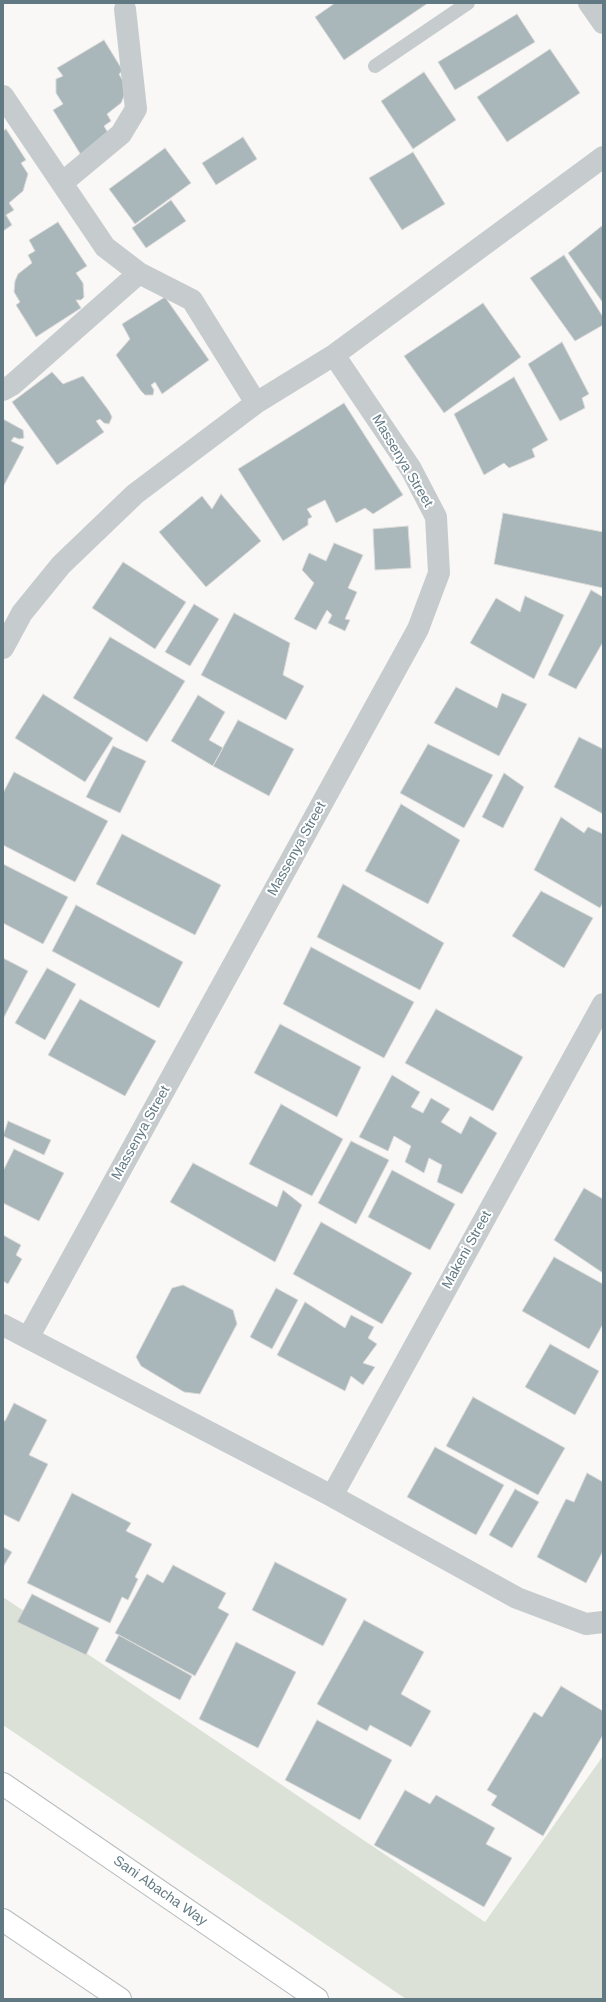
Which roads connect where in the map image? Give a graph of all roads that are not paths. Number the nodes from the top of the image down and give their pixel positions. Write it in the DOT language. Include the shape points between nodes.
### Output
graph roads {
  1 [pos="468,3"];
  2 [pos="589,3"];
  3 [pos="125,9"];
  4 [pos="603,24"];
  5 [pos="375,66"];
  6 [pos="3,96"];
  7 [pos="603,157"];
  8 [pos="62,183"];
  9 [pos="139,273"];
  10 [pos="334,355"];
  11 [pos="3,390"];
  12 [pos="256,403"];
  13 [pos="3,648"];
  14 [pos="603,1004"];
  15 [pos="3,1325"];
  16 [pos="28,1338"];
  17 [pos="332,1496"];
  18 [pos="603,1622"];
  19 [pos="7,1785"];
  20 [pos="3,1920"];
  21 [pos="120,1999"];
  22 [pos="317,1999"];
  1 -- 5 [label="lane"];
  2 -- 4 [label="street"];
  3 -- 8 [label="street" via="136,109 121,134"];
  6 -- 8 [label="street"];
  7 -- 10 [label="street"];
  8 -- 9 [label="street" via="106,247"];
  9 -- 11 [label="street" via="12,385"];
  9 -- 12 [label="street" via="192,300"];
  10 -- 12 [label="street"];
  10 -- 16 [label="street, Massenya Street" via="411,469 436,517 439,573 418,629"];
  12 -- 13 [label="street" via="135,494 61,565 22,613"];
  14 -- 17 [label="street, Makeni Street"];
  15 -- 16 [label="street"];
  16 -- 17 [label="street"];
  17 -- 18 [label="street" via="517,1598 586,1624"];
  19 -- 22 [label="highway, Sani Abacha Way"];
  20 -- 21 [label="highway"];
}
